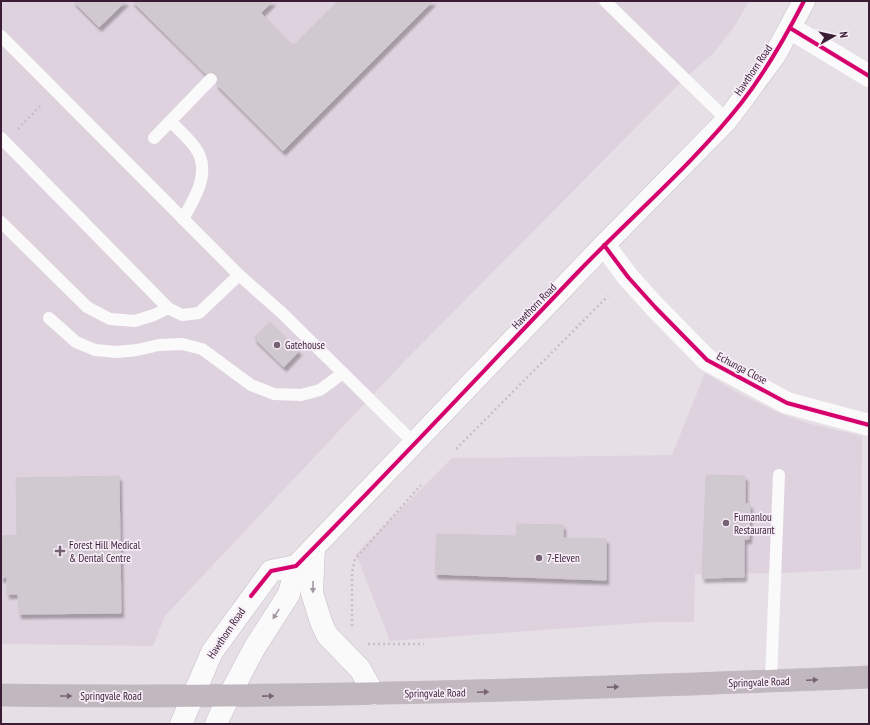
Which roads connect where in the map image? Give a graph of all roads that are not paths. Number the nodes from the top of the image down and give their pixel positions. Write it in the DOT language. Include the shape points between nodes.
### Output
graph roads {
  1 [pos="605,1"];
  2 [pos="804,1"];
  3 [pos="790,28"];
  4 [pos="1,36"];
  5 [pos="869,76"];
  6 [pos="211,79"];
  7 [pos="727,120"];
  8 [pos="172,122"];
  9 [pos="154,138"];
  10 [pos="3,141"];
  11 [pos="183,219"];
  12 [pos="1,222"];
  13 [pos="604,245"];
  14 [pos="239,275"];
  15 [pos="168,308"];
  16 [pos="49,318"];
  17 [pos="343,374"];
  18 [pos="869,426"];
  19 [pos="414,443"];
  20 [pos="779,475"];
  21 [pos="314,548"];
  22 [pos="296,566"];
  23 [pos="869,678"];
  24 [pos="771,682"];
  25 [pos="374,694"];
  26 [pos="1,695"];
  27 [pos="192,696"];
  28 [pos="229,696"];
  29 [pos="182,724"];
  30 [pos="216,724"];
  1 -- 7 [label="lane"];
  2 -- 3 [label="main road, Hawthorn Road"];
  3 -- 5 [label="main road"];
  3 -- 7 [label="main road, Hawthorn Road" via="761,75"];
  4 -- 11 [label="lane"];
  6 -- 8 [label="lane"];
  7 -- 13 [label="main road, Hawthorn Road"];
  8 -- 9 [label="lane"];
  8 -- 11 [label="lane" via="198,152 203,168 198,191"];
  10 -- 15 [label="lane"];
  11 -- 14 [label="lane"];
  12 -- 15 [label="lane" via="87,308 110,319 135,321"];
  13 -- 18 [label="main road, Echunga Close" via="628,277 707,360 787,403"];
  13 -- 19 [label="main road, Hawthorn Road"];
  14 -- 15 [label="lane" via="199,313 182,315"];
  14 -- 17 [label="lane" via="281,312"];
  16 -- 17 [label="lane" via="76,342 95,350 117,352 182,344 202,349 251,385 274,394 301,395 320,390"];
  17 -- 19 [label="lane"];
  19 -- 21 [label="main road, Hawthorn Road"];
  20 -- 24 [label="lane"];
  21 -- 22 [label="main road, Hawthorn Road"];
  21 -- 25 [label="main road, one-way" via="312,593 321,622 327,635 360,669"];
  22 -- 27 [label="main road, Hawthorn Road" via="271,571 251,596 212,652"];
  22 -- 28 [label="main road, one-way" via="289,594 255,647"];
  24 -- 23 [label="highway, Springvale Road, one-way"];
  25 -- 24 [label="highway, Springvale Road, one-way"];
  28 -- 25 [label="highway, Springvale Road, one-way"];
  26 -- 27 [label="highway, Springvale Road, one-way"];
  27 -- 28 [label="highway, Springvale Road"];
  27 -- 29 [label="main road, Hawthorn Road"];
  28 -- 30 [label="main road"];
}
